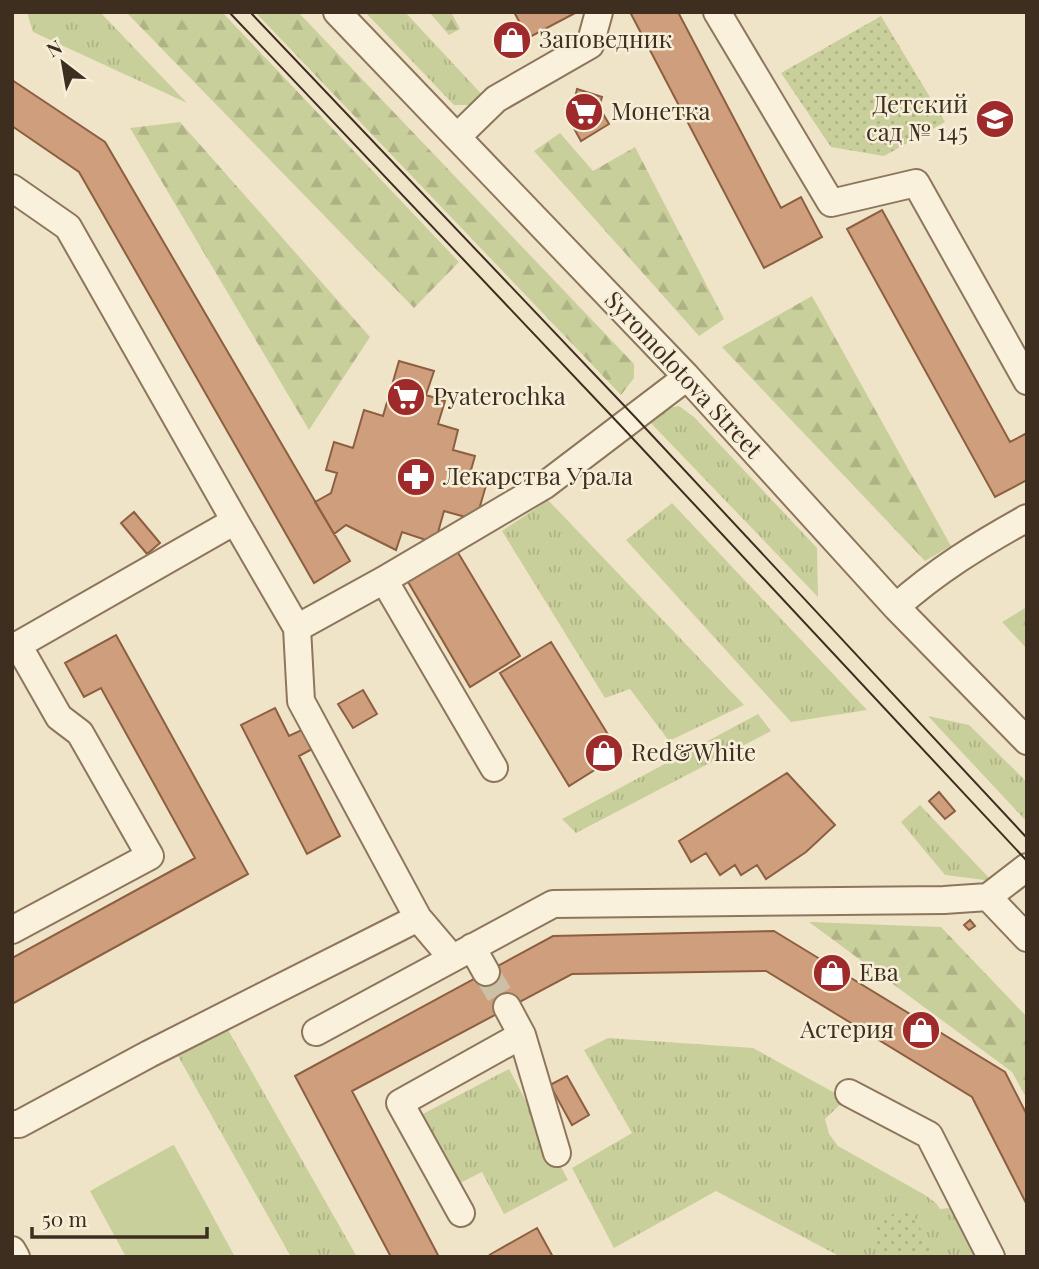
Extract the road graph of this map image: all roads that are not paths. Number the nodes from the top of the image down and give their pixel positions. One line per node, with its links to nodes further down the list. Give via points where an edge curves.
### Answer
1 (337, 12): 4 (street, Syromolotova Street)
2 (599, 12): 4 (street, via 590,45 496,99)
3 (717, 12): 7 (street, via 831,203 916,183)
4 (457, 137): 6 (street, Syromolotova Street)
5 (12, 188): 9 (street, via 68,227)
6 (687, 377): 10 (street, via 545,485); 11 (street, Syromolotova Street)
7 (1027, 381)
8 (1027, 518): 11 (street, via 924,581)
9 (235, 521): 12 (street); 18 (street, via 18,645 59,717 80,733 150,856)
10 (384, 580): 12 (street); 14 (street)
11 (896, 607): 13 (street, Syromolotova Street)
12 (297, 628): 17 (street, via 301,701)
13 (1027, 741)
14 (494, 768)
15 (1027, 867): 16 (street)
16 (988, 897): 19 (street); 20 (street, via 553,904)
17 (418, 918): 20 (street); 26 (street)
18 (12, 930)
19 (1027, 937)
20 (462, 953): 21 (street); 23 (street)
21 (486, 972)
22 (507, 1007): 24 (street)
23 (316, 1032)
24 (522, 1035): 27 (street); 28 (street, via 400,1103)
25 (849, 1093): 31 (street, via 929,1135)
26 (12, 1124)
27 (557, 1153)
28 (461, 1213)
29 (12, 1250): 30 (street)
30 (16, 1257)
31 (991, 1257)

